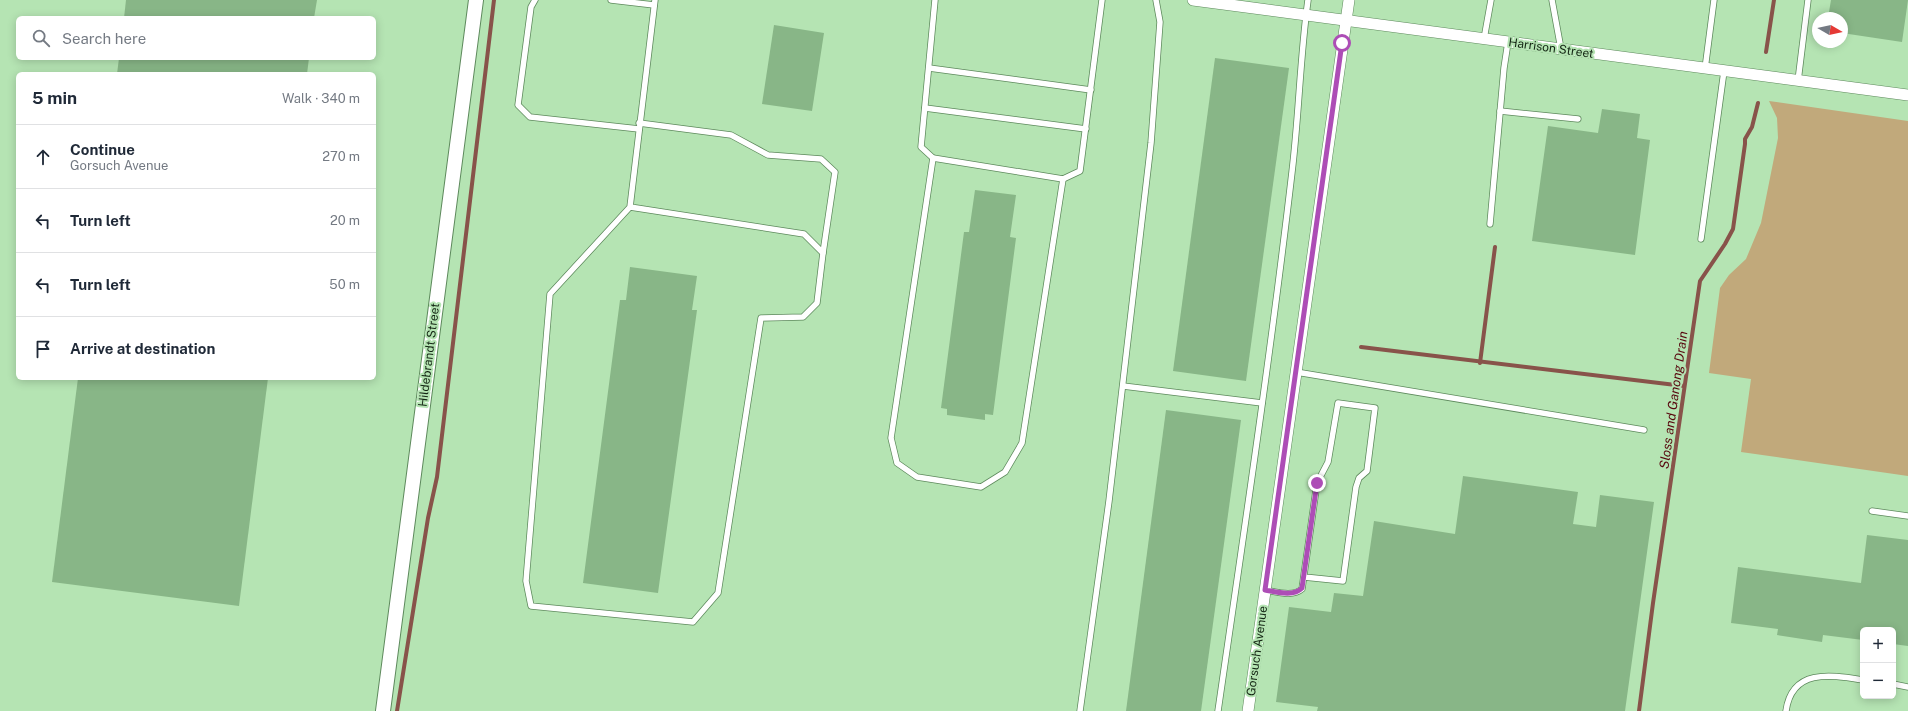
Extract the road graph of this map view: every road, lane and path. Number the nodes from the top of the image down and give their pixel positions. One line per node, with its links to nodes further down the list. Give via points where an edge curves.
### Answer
1 (476, 0): 48 (street, Hildebrandt Street)
2 (535, 0): 29 (lane, via 531,7 518,105 530,117)
3 (611, 0): 14 (lane)
4 (935, 0): 20 (lane)
5 (1102, 0): 24 (lane)
6 (1156, 0): 38 (lane, via 1160,22 1151,142)
7 (1193, 0): 15 (street, Harrison Street)
8 (1308, 0): 15 (lane)
9 (1349, 0): 16 (street, Gorsuch Avenue)
10 (1491, 0): 17 (lane)
11 (1552, 0): 19 (lane)
12 (1714, 0): 21 (lane)
13 (1808, 0): 23 (lane)
14 (654, 3): 29 (lane)
15 (1306, 15): 16 (street, Harrison Street); 39 (lane, via 1293,170)
16 (1347, 20): 17 (street, Harrison Street); 37 (street, Gorsuch Avenue)
17 (1484, 39): 18 (street, Harrison Street)
18 (1508, 42): 19 (street, Harrison Street); 27 (lane)
19 (1561, 49): 21 (street, Harrison Street)
20 (929, 68): 24 (lane); 26 (lane)
21 (1705, 69): 22 (street, Harrison Street)
22 (1724, 71): 23 (street, Harrison Street); 35 (lane)
23 (1798, 81): 25 (street, Harrison Street)
24 (1090, 90): 30 (lane)
25 (1908, 95)
26 (925, 108): 30 (lane); 31 (lane, via 921,147)
27 (1500, 111): 28 (lane); 34 (lane)
28 (1578, 119)
29 (639, 126): 33 (lane); 36 (lane, via 731,135 768,155 821,159 835,172)
30 (1086, 129): 32 (lane, via 1080,171)
31 (933, 158): 32 (lane); 32 (lane, via 891,438 897,463 917,477 974,486 981,487 1005,472 1022,443)
32 (1063, 178)
33 (630, 207): 36 (lane, via 804,234); 36 (lane, via 550,294 526,580 531,606 693,622 718,594 761,318 803,317 817,303)
34 (1490, 224)
35 (1701, 239)
36 (823, 252)
37 (1296, 372): 40 (lane); 44 (street, Gorsuch Avenue)
38 (1123, 386): 39 (lane); 49 (lane)
39 (1262, 403): 50 (lane)
40 (1644, 430)
41 (1872, 511): 42 (lane)
42 (1908, 516)
43 (1304, 577): 43 (lane, via 1317,483 1328,462 1338,403 1375,408 1367,471 1359,478 1356,487 1343,581); 44 (lane, via 1302,588 1298,592)
44 (1265, 590): 51 (street, Gorsuch Avenue)
45 (1860, 680): 52 (lane, via 1827,675 1803,680 1788,699)
46 (1896, 685): 47 (lane)
47 (1908, 687)
48 (383, 711)
49 (1080, 711)
50 (1218, 711)
51 (1248, 711)
52 (1786, 711)

